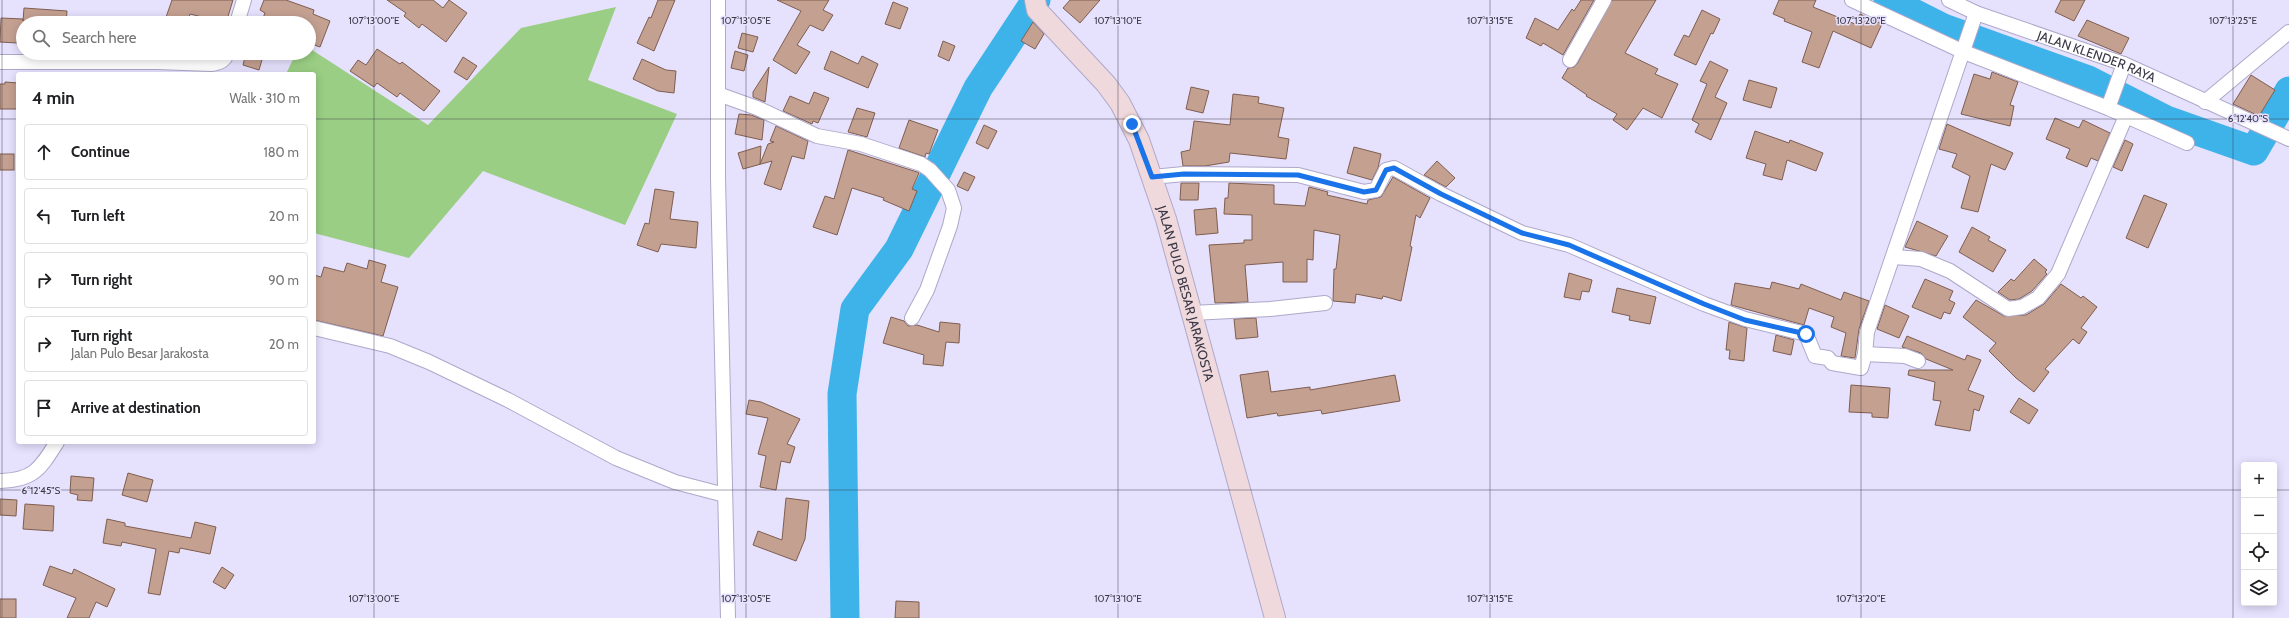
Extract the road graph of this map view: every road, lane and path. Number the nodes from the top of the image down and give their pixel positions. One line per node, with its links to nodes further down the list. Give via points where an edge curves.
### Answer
1 (244, 0): 7 (street)
2 (718, 0): 16 (street)
3 (1604, 0): 12 (street)
4 (1852, 0): 10 (street)
5 (1949, 0): 8 (street, JALAN KLENDER RAYA)
6 (1036, 5): 22 (street, JALAN PULO BESAR JARAKOSTA, via 1120,102 1132,124)
7 (239, 16)
8 (1974, 18): 10 (street); 14 (street, JALAN KLENDER RAYA)
9 (2289, 32): 17 (street)
10 (1965, 48): 18 (street); 23 (street)
11 (224, 60): 15 (street)
12 (1570, 60)
13 (0, 62): 15 (street)
14 (2124, 64): 17 (street, JALAN KLENDER RAYA); 18 (street)
15 (197, 69)
16 (718, 94): 26 (street, via 817,136 861,144 921,164 948,190 954,208 950,226 927,290); 32 (street)
17 (2205, 102): 20 (street, JALAN KLENDER RAYA)
18 (2109, 104): 19 (street)
19 (2126, 116): 21 (street); 23 (street, via 2058,274 2038,298 2022,307 2008,309 1950,271 1921,259)
20 (2289, 139)
21 (2187, 143)
22 (1152, 177): 25 (street, JALAN PULO BESAR JARAKOSTA); 28 (street, via 1184,174 1298,175 1364,192 1376,190 1386,170 1394,168 1522,233 1569,245 1745,320 1806,334 1815,356 1828,358 1832,363 1860,368)
23 (1894, 257): 28 (street, via 1868,332)
24 (1325, 303): 25 (street)
25 (1192, 313): 34 (street, JALAN PULO BESAR JARAKOSTA)
26 (912, 318)
27 (316, 328): 32 (street, via 390,346 508,400 616,458 675,482)
28 (1865, 354): 29 (street, via 1905,356)
29 (1918, 362)
30 (56, 444): 31 (street, via 42,465 30,476 17,481)
31 (0, 482)
32 (725, 495): 33 (street)
33 (728, 618)
34 (1275, 618)

